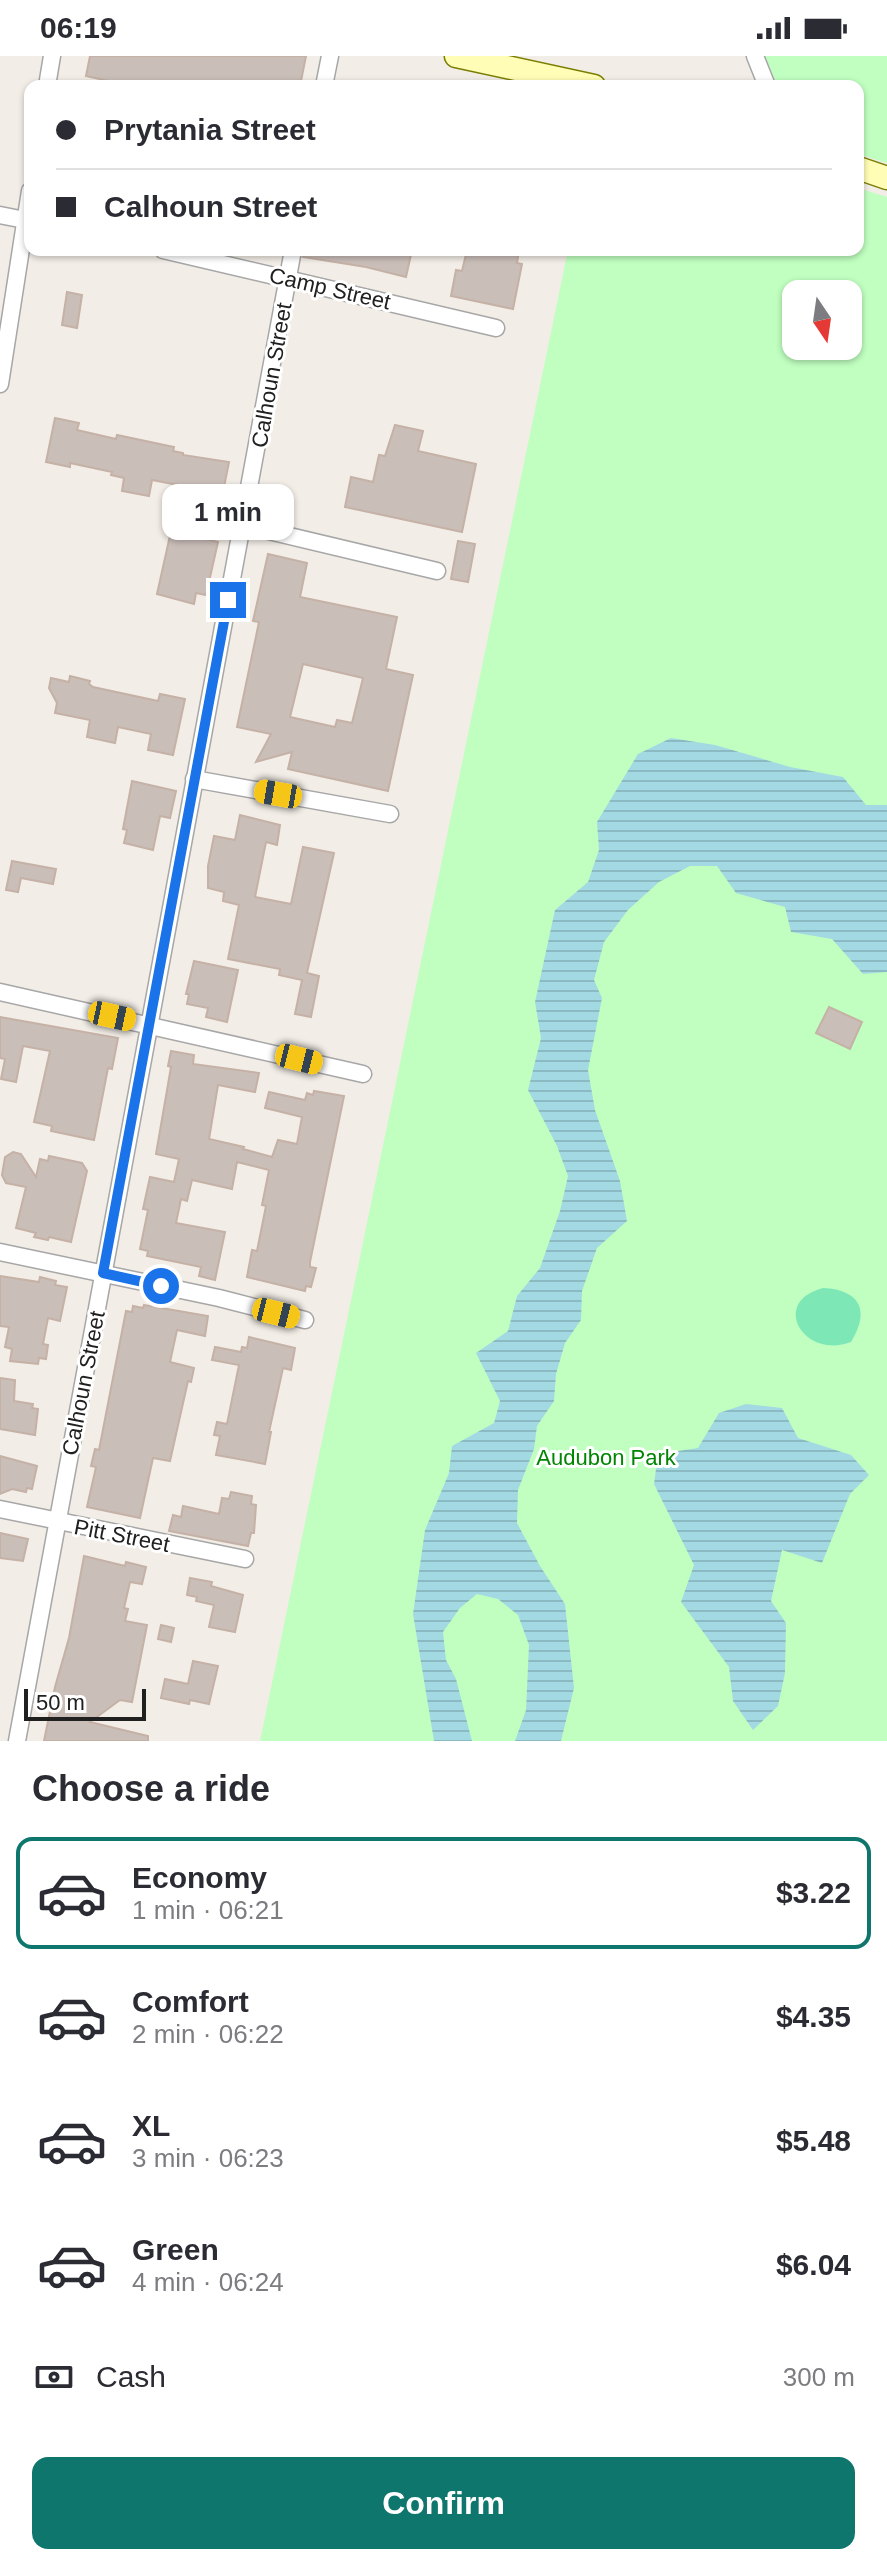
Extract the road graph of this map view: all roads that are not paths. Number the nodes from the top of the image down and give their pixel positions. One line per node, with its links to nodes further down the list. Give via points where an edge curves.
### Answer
1 (52, 56): 5 (street)
2 (330, 56): 6 (street)
3 (456, 56): 7 (street)
4 (755, 56): 8 (street)
5 (48, 80)
6 (325, 80)
7 (566, 80)
8 (765, 80)
9 (864, 170): 10 (street)
10 (887, 178)
11 (0, 215): 12 (street)
12 (24, 220)
13 (24, 244): 18 (street)
14 (191, 256): 16 (street, Camp Street)
15 (292, 256): 16 (street, Calhoun Street)
16 (288, 277): 17 (street, Camp Street); 19 (street, Calhoun Street)
17 (496, 328)
18 (0, 384)
19 (243, 525): 20 (street); 21 (street, Calhoun Street)
20 (437, 571)
21 (194, 779): 22 (street); 24 (street, Calhoun Street)
22 (390, 814)
23 (0, 992): 24 (street)
24 (149, 1024): 25 (street); 27 (street, Calhoun Street)
25 (363, 1074)
26 (0, 1252): 27 (street)
27 (103, 1273): 28 (street); 30 (street, Calhoun Street)
28 (305, 1320)
29 (0, 1509): 30 (street, Pitt Street)
30 (56, 1521): 31 (street, Pitt Street); 32 (street, Calhoun Street)
31 (245, 1559)
32 (17, 1741)

